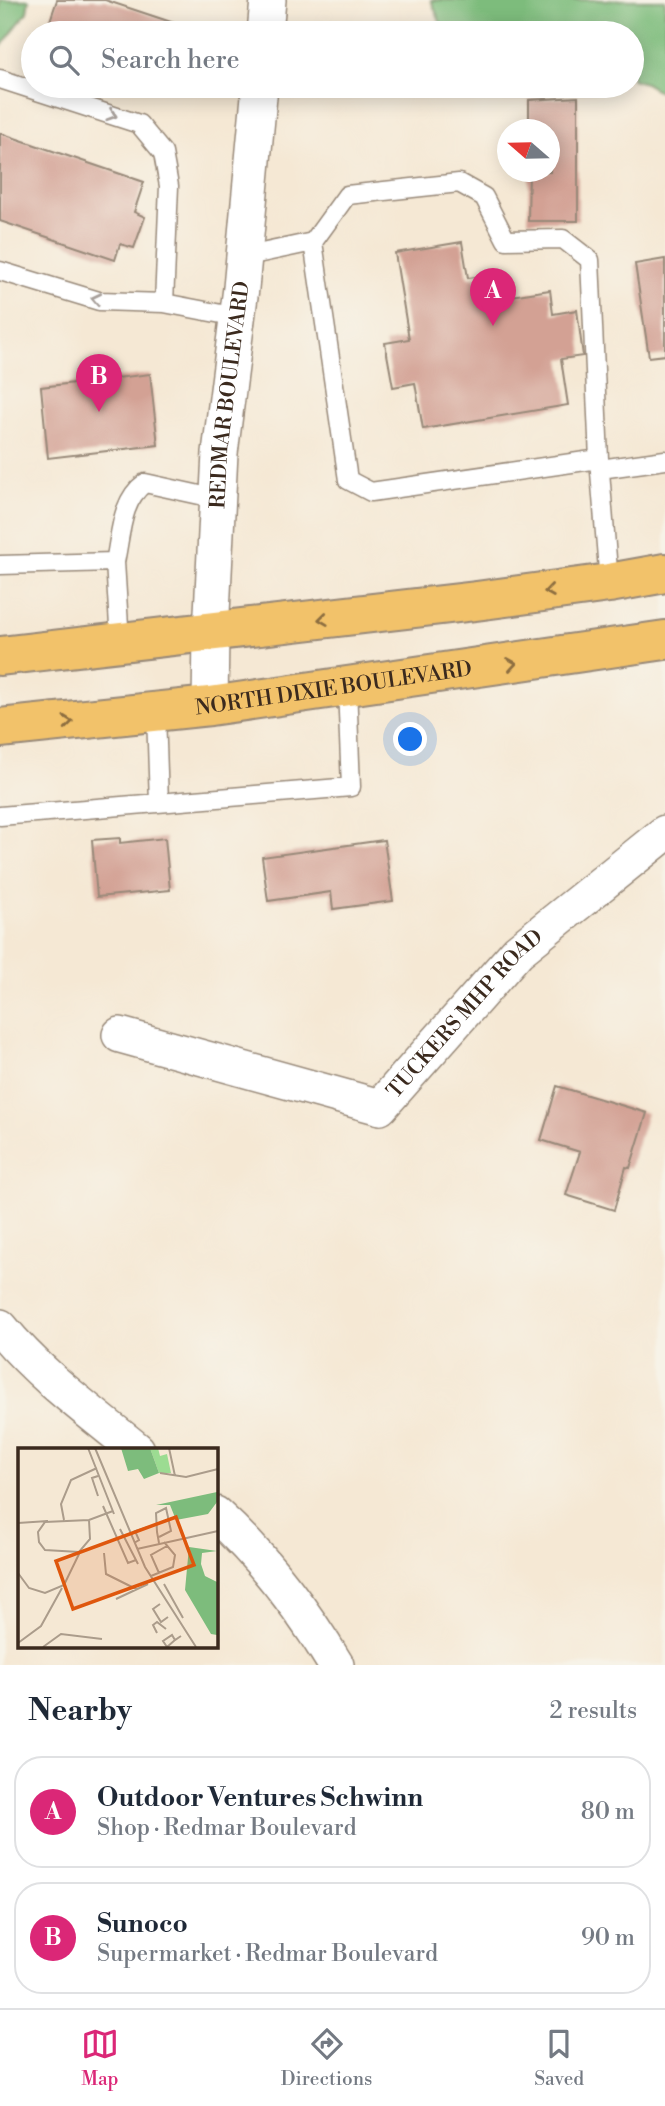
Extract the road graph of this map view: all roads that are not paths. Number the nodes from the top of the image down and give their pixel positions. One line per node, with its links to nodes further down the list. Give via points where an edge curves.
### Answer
1 (268, 0): 2 (street)
2 (266, 21)
3 (0, 79): 4 (lane, one-way to 4)
4 (21, 86)
5 (59, 98): 10 (lane, one-way to 10, via 139,124 163,153 169,186)
6 (259, 98): 8 (street, REDMAR BOULEVARD)
7 (313, 242): 8 (lane); 13 (lane, via 348,480 371,492); 13 (lane, via 347,195 459,183 484,197 506,240 563,239 590,260)
8 (243, 257): 11 (street, REDMAR BOULEVARD)
9 (0, 271): 10 (lane, one-way to 9, via 99,301)
10 (164, 303): 11 (lane)
11 (237, 317): 14 (street, REDMAR BOULEVARD)
12 (665, 460): 13 (lane)
13 (600, 464): 18 (lane)
14 (218, 499): 15 (lane, via 145,483 127,503); 19 (street, REDMAR BOULEVARD)
15 (115, 562): 16 (lane); 21 (lane)
16 (0, 565)
17 (665, 573): 18 (highway)
18 (609, 583): 19 (highway, one-way to 19)
19 (211, 633): 21 (highway); 24 (street, REDMAR BOULEVARD)
20 (665, 640): 23 (highway, NORTH DIXIE BOULEVARD, one-way to 20)
21 (120, 642): 22 (highway)
22 (0, 656)
23 (347, 687): 24 (highway, NORTH DIXIE BOULEVARD); 27 (lane, via 351,787)
24 (210, 706): 25 (highway, NORTH DIXIE BOULEVARD)
25 (156, 713): 26 (highway, NORTH DIXIE BOULEVARD, one-way to 25); 27 (lane)
26 (0, 728)
27 (159, 803): 28 (lane)
28 (0, 816)
29 (665, 833): 30 (street, TUCKERS MHP ROAD, via 517,951 380,1107)
30 (120, 1035)
31 (0, 1326): 32 (street, via 60,1388)
32 (135, 1448)
33 (217, 1516): 34 (street, via 273,1576)
34 (335, 1665)

